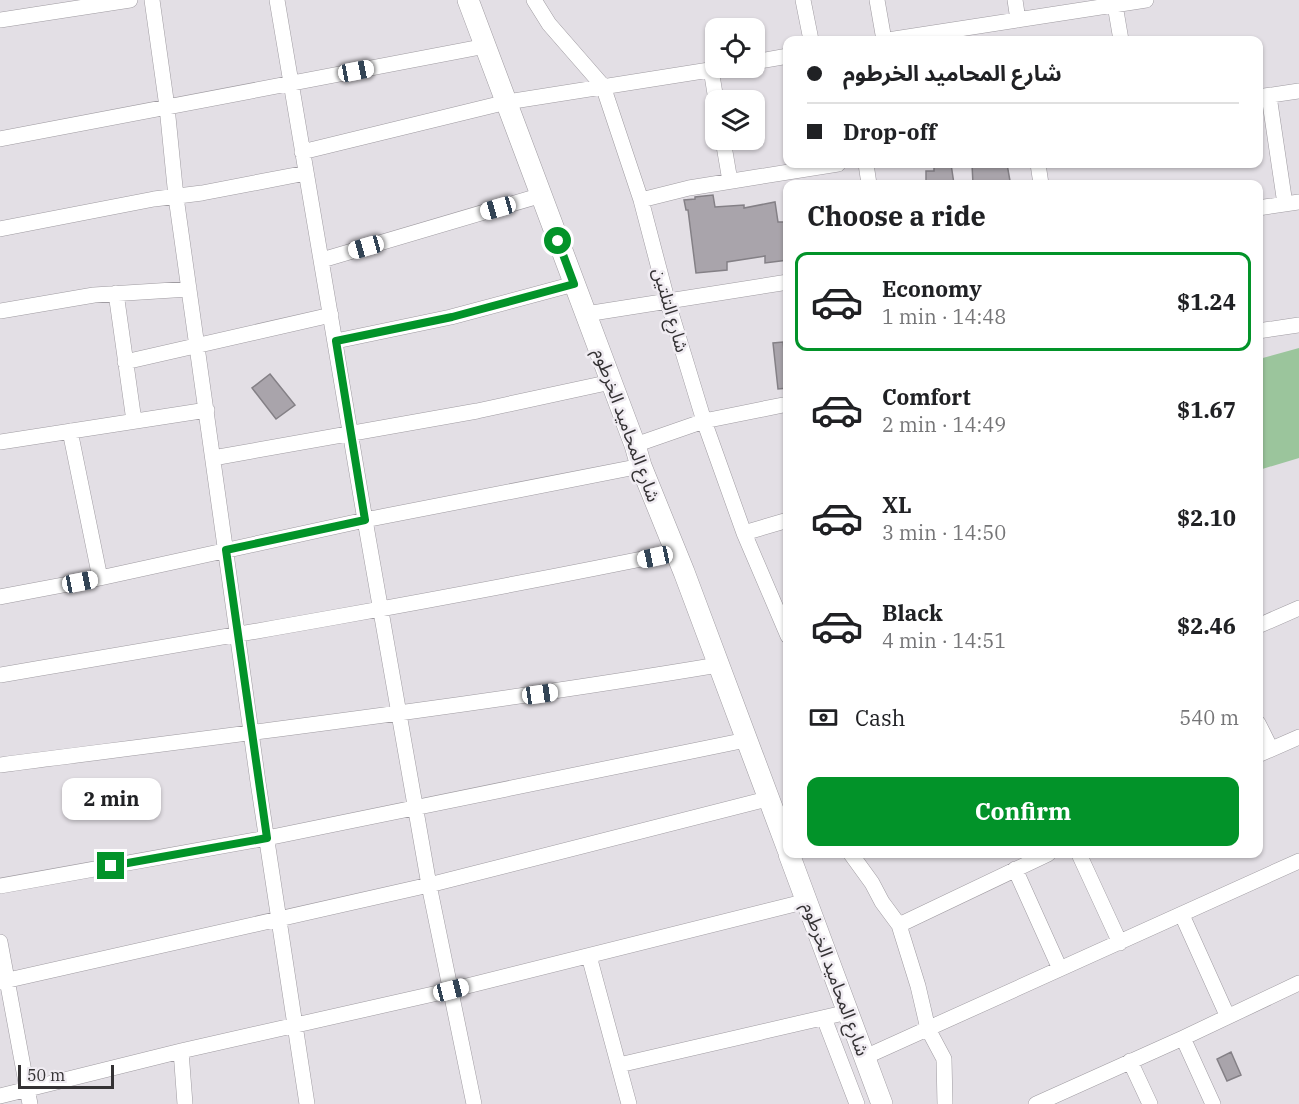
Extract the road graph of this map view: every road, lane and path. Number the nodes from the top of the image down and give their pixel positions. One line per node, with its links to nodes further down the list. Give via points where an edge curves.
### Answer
1 (130, 0): 11 (street)
2 (152, 0): 26 (street)
3 (277, 0): 21 (street)
4 (468, 0): 17 (street, شارع المحاميد الخرطوم)
5 (534, 0): 22 (street, شارع التلتين, via 549,24)
6 (803, 0): 13 (street)
7 (877, 0): 14 (street)
8 (1015, 0): 12 (street)
9 (1146, 0): 10 (street)
10 (1116, 5): 12 (street); 16 (street)
11 (0, 20)
12 (1018, 20): 15 (street)
13 (810, 36)
14 (885, 36)
15 (924, 36)
16 (1120, 36)
17 (486, 46): 21 (street); 25 (street, شارع المحاميد الخرطوم)
18 (783, 57): 19 (street)
19 (765, 60)
20 (705, 70): 22 (street)
21 (291, 84): 26 (street); 29 (street)
22 (603, 86): 25 (street); 37 (street, شارع التلتين)
23 (1299, 91): 24 (street)
24 (1264, 96): 38 (street)
25 (507, 102): 29 (street); 35 (street, شارع المحاميد الخرطوم)
26 (167, 107): 27 (street); 36 (street)
27 (0, 139)
28 (725, 150): 34 (street)
29 (302, 152): 32 (street)
30 (812, 168): 31 (street)
31 (805, 169): 33 (street); 34 (street)
32 (306, 173): 36 (street); 41 (street)
33 (806, 180)
34 (730, 181): 37 (street)
35 (542, 195): 41 (street); 43 (street, شارع المحاميد الخرطوم)
36 (176, 197): 40 (street); 44 (street)
37 (641, 200): 46 (street, شارع التلتين)
38 (1292, 203): 39 (street)
39 (1263, 207)
40 (0, 229)
41 (322, 260): 49 (street)
42 (783, 283): 46 (street)
43 (574, 284): 48 (street, شارع المحاميد الخرطوم); 52 (street, via 452,317)
44 (189, 289): 45 (street); 53 (street)
45 (116, 293): 47 (street); 54 (street)
46 (668, 303): 48 (street); 59 (street, شارع التلتين)
47 (0, 311)
48 (586, 314): 55 (street, شارع المحاميد الخرطوم)
49 (331, 315): 52 (street); 53 (street)
50 (1299, 325): 51 (street)
51 (1263, 330)
52 (336, 341): 61 (street)
53 (197, 347): 54 (street); 57 (street)
54 (125, 362): 58 (street)
55 (611, 382): 61 (street); 63 (street, شارع المحاميد الخرطوم)
56 (783, 405): 59 (street)
57 (207, 410): 58 (street); 64 (street)
58 (134, 421): 60 (street)
59 (704, 421): 63 (street); 68 (street, شارع التلتين)
60 (70, 431): 62 (street); 71 (street)
61 (350, 433): 64 (street); 66 (street)
62 (0, 442)
63 (635, 445): 65 (street, شارع المحاميد الخرطوم)
64 (213, 458): 69 (street)
65 (641, 466): 66 (street); 70 (street, شارع المحاميد الخرطوم)
66 (365, 520): 69 (street); 74 (street)
67 (783, 521): 68 (street)
68 (744, 533): 75 (street, شارع التلتين)
69 (226, 550): 71 (street); 77 (street)
70 (676, 552): 74 (street); 78 (street, شارع المحاميد الخرطوم)
71 (100, 578): 72 (street)
72 (1, 594)
73 (1299, 608): 76 (street)
74 (381, 610): 77 (street); 80 (street)
75 (783, 624)
76 (1263, 624)
77 (238, 634): 79 (street); 81 (street)
78 (718, 665): 80 (street); 83 (street, شارع المحاميد الخرطوم)
79 (0, 675)
80 (399, 714): 81 (street); 87 (street)
81 (251, 733): 85 (street); 89 (street)
82 (1299, 737): 84 (street)
83 (746, 740): 86 (street, شارع المحاميد الخرطوم); 87 (street)
84 (1265, 752)
85 (0, 765)
86 (767, 799): 88 (street, شارع المحاميد الخرطوم); 96 (street)
87 (416, 807): 89 (street); 96 (street)
88 (783, 834)
89 (267, 838): 97 (street); 100 (street)
90 (792, 858): 98 (street, شارع المحاميد الخرطوم)
91 (854, 858): 101 (street)
92 (1039, 858): 95 (street)
93 (1081, 858): 103 (street)
94 (1299, 861): 99 (street)
95 (1015, 869): 101 (street); 105 (street)
96 (429, 885): 100 (street); 108 (street)
97 (0, 886)
98 (807, 901): 104 (street); 109 (street, شارع المحاميد الخرطوم)
99 (1182, 915): 103 (street); 110 (street)
100 (278, 918): 106 (street); 112 (street)
101 (899, 925): 113 (street)
102 (0, 942): 106 (street)
103 (1120, 943): 105 (street)
104 (589, 956): 108 (street); 118 (street)
105 (1060, 969): 113 (street)
106 (4, 981): 120 (street)
107 (1299, 983): 110 (street)
108 (451, 990): 112 (street); 124 (street)
109 (848, 1012): 111 (street); 116 (street, شارع المحاميد الخرطوم)
110 (1227, 1016): 114 (street)
111 (824, 1018): 118 (street); 126 (street)
112 (295, 1026): 115 (street); 123 (street)
113 (928, 1029): 116 (street); 127 (street, via 944,1059)
114 (1184, 1038): 117 (street); 130 (street)
115 (181, 1052): 120 (street); 122 (street)
116 (865, 1057): 121 (street, شارع المحاميد الخرطوم)
117 (1130, 1061): 128 (street); 129 (street)
118 (619, 1065): 125 (street)
119 (0, 1096): 120 (street)
120 (29, 1096)
121 (875, 1102)
122 (185, 1104)
123 (307, 1104)
124 (474, 1104)
125 (629, 1104)
126 (857, 1104)
127 (945, 1104)
128 (1036, 1104)
129 (1150, 1104)
130 (1214, 1104)

